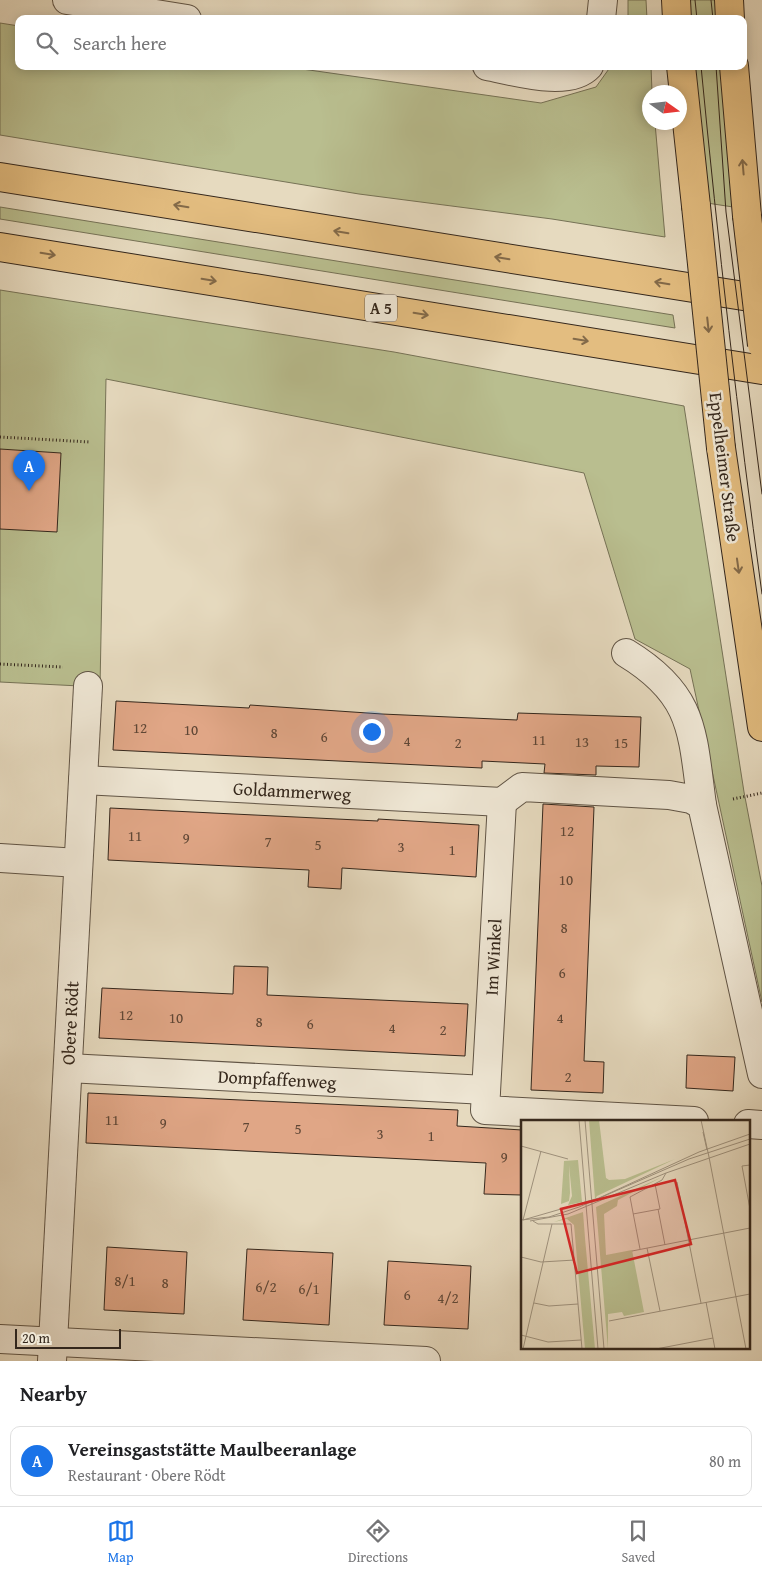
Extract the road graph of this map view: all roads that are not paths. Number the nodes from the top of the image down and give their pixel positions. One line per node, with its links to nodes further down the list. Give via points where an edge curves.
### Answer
1 (67, 0): 5 (street)
2 (603, 0): 7 (street)
3 (676, 0): 8 (main road)
4 (729, 0): 9 (main road)
5 (147, 6): 6 (street)
6 (175, 15)
7 (601, 15)
8 (678, 15)
9 (730, 15)
10 (512, 70): 11 (street, via 562,78)
11 (584, 70)
12 (681, 70): 21 (main road, Eppelheimer Straße, one-way to 21, bridge, via 721,448)
13 (734, 70): 17 (main road, one-way to 13, bridge)
14 (0, 177): 16 (main road, one-way to 14)
15 (0, 246): 18 (main road, A 5, one-way to 18)
16 (762, 300)
17 (762, 345)
18 (762, 370)
19 (626, 653): 23 (street, via 658,674 676,695 692,733)
20 (88, 686): 22 (street, Obere Rödt)
21 (762, 727)
22 (83, 780): 24 (street, Goldammerweg); 26 (street, Obere Rödt)
23 (697, 800): 24 (street, via 522,787); 28 (street)
24 (502, 802): 29 (street, Im Winkel)
25 (0, 858): 26 (street)
26 (78, 862): 27 (street, Obere Rödt)
27 (68, 1068): 29 (street, Dompfaffenweg); 32 (street, Obere Rödt)
28 (762, 1074)
29 (486, 1090): 30 (street, Im Winkel, via 485,1110)
30 (676, 1120)
31 (0, 1339): 32 (street)
32 (53, 1351): 33 (street)
33 (426, 1361)

